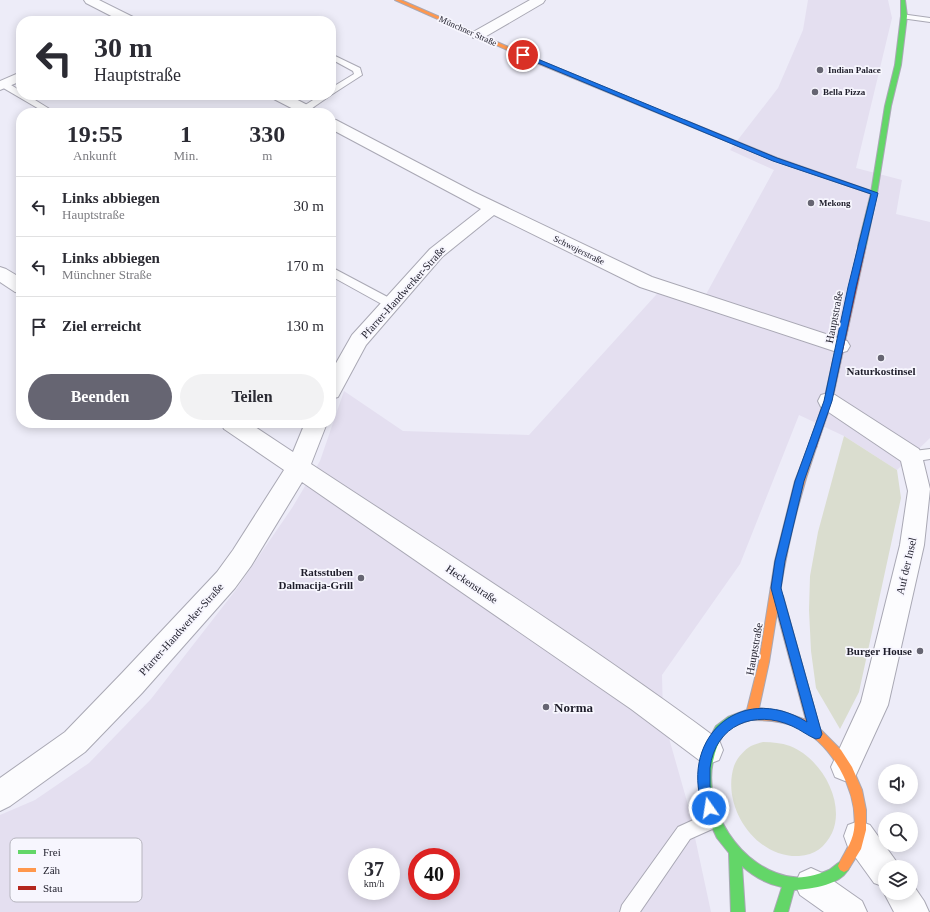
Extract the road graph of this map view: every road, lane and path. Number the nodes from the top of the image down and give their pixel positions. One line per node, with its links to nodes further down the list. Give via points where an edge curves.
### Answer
1 (90, 0): 5 (street)
2 (397, 0): 8 (main road, Münchner Straße)
3 (539, 0): 8 (street)
4 (903, 0): 6 (main road, Hauptstraße)
5 (121, 16)
6 (904, 16): 7 (lane); 21 (main road, Hauptstraße, via 898,65 888,106)
7 (930, 20)
8 (478, 35): 21 (main road, Münchner Straße, via 775,159)
9 (336, 59): 12 (lane, via 357,70 358,75)
10 (16, 78): 11 (street)
11 (2, 85): 13 (lane)
12 (336, 89)
13 (16, 92)
14 (30, 100): 17 (lane)
15 (287, 100): 18 (street)
16 (321, 100): 19 (lane)
17 (43, 108)
18 (302, 108)
19 (312, 108)
20 (336, 126): 22 (street, Schwojerstraße)
21 (874, 193): 27 (main road, Hauptstraße)
22 (493, 208): 26 (street, Pfarrer-Handwerker-Straße, via 436,253); 27 (street, Schwojerstraße, via 646,282)
23 (0, 274): 25 (street)
24 (336, 274): 26 (lane)
25 (16, 284)
26 (391, 304): 28 (street, Pfarrer-Handwerker-Straße, via 359,340)
27 (840, 346): 29 (main road, Hauptstraße)
28 (336, 382)
29 (828, 401): 32 (street, Auf der Insel); 35 (main road, Hauptstraße, via 800,481 780,561)
30 (239, 428): 33 (street, Heckenstraße)
31 (314, 428): 33 (street, Pfarrer-Handwerker-Straße)
32 (920, 455): 34 (street, Auf der Insel)
33 (298, 468): 38 (street, Heckenstraße, via 538,628 641,699); 40 (street, Pfarrer-Handwerker-Straße, via 226,580 76,742)
34 (925, 495): 39 (street, Auf der Insel, via 874,705)
35 (776, 588): 36 (main road, Hauptstraße, via 764,662); 37 (main road, Hauptstraße)
36 (752, 714): 37 (main road, via 773,714 795,721); 38 (main road, via 734,720 719,732)
37 (816, 734): 39 (main road, via 832,748)
38 (709, 750): 41 (main road, via 704,768 704,787)
39 (845, 767): 42 (main road, via 858,801)
40 (0, 796)
41 (714, 820): 43 (main road); 47 (lane, via 684,833)
42 (859, 836): 44 (street); 45 (main road, via 853,853 842,868 828,878)
43 (735, 852): 45 (main road, via 761,872 776,879); 48 (main road)
44 (878, 862)
45 (801, 884): 49 (main road); 50 (street)
46 (905, 900): 51 (street)
47 (630, 912)
48 (738, 912)
49 (781, 912)
50 (851, 912)
51 (913, 912)

